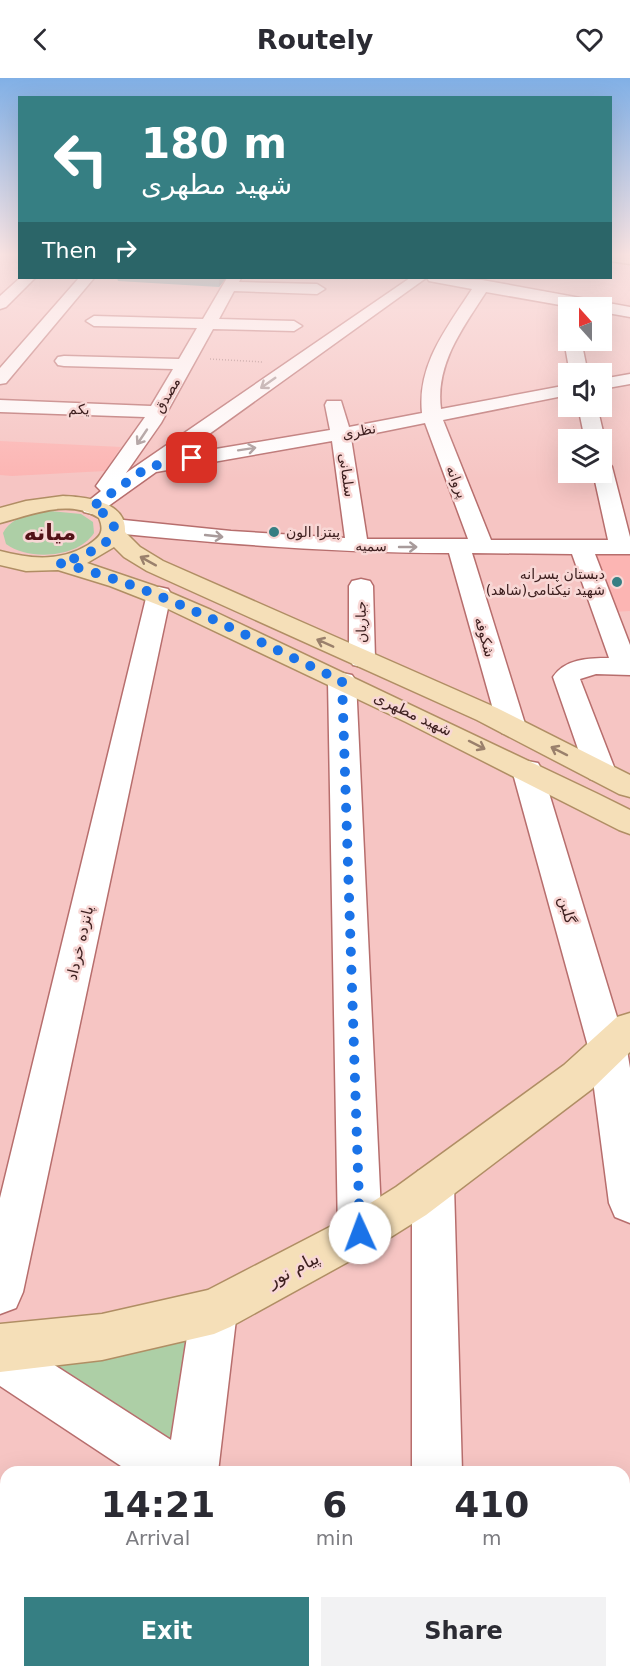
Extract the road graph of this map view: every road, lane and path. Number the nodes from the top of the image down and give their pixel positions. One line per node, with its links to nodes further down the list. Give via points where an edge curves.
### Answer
1 (43, 330): 8 (street)
2 (205, 330): 6 (street, مصدق)
3 (345, 330): 7 (street)
4 (454, 330): 15 (street, پروانه, via 434,362 428,399)
5 (63, 361): 6 (street)
6 (187, 361): 7 (path); 14 (street, مصدق)
7 (296, 364): 17 (street, one-way to 17)
8 (0, 379)
9 (630, 380): 10 (street)
10 (612, 383)
11 (558, 392): 15 (street, نظری)
12 (334, 405): 16 (street, سلمانی)
13 (0, 406): 14 (street, یکم)
14 (157, 412): 21 (street, مصدق, one-way to 21)
15 (432, 417): 16 (street, نظری); 25 (street, پروانه)
16 (341, 434): 17 (street, نظری, one-way to 16); 24 (street, سلمانی)
17 (148, 467): 21 (street)
18 (607, 483): 27 (street)
19 (0, 493): 20 (main road)
20 (36, 504): 21 (main road, via 66,502); 22 (main road)
21 (92, 507): 23 (main road, شهید مطهری, via 110,518)
22 (0, 516)
23 (113, 529): 24 (street, سمیه, one-way to 24); 29 (main road, via 107,542 95,551); 33 (main road, شهید مطهری, one-way to 23, via 155,566 132,552)
24 (357, 546): 25 (street, سمیه, one-way to 25)
25 (470, 547): 26 (street, سمیه); 34 (street, شکوفه)
26 (581, 547): 27 (street, سمیه); 32 (street)
27 (626, 547)
28 (3, 563): 29 (main road)
29 (59, 563): 31 (main road, شهید مطهری)
30 (361, 586): 33 (street, جباریان)
31 (159, 594): 33 (main road, شهید مطهری); 43 (street, پانزده خرداد)
32 (627, 667): 36 (street, via 579,669 566,678)
33 (352, 670): 34 (main road, شهید مطهری); 35 (main road, شهید مطهری, one-way to 35, via 447,729); 42 (street, جباریان)
34 (512, 727): 36 (main road, شهید مطهری, one-way to 34)
35 (527, 770): 38 (main road, شهید مطهری); 39 (street, گلبن)
36 (601, 772): 37 (main road, شهید مطهری)
37 (630, 787)
38 (630, 823)
39 (619, 1039): 40 (main road, پیام نور, via 578,1077); 41 (street, گلبن)
40 (433, 1185): 42 (main road, پیام نور); 49 (street)
41 (630, 1203)
42 (360, 1233): 44 (main road, پیام نور)
43 (0, 1292)
44 (214, 1311): 45 (main road, پیام نور, via 102,1337); 48 (street)
45 (0, 1348)
46 (0, 1358): 47 (street)
47 (167, 1466)
48 (193, 1466)
49 (437, 1466)

